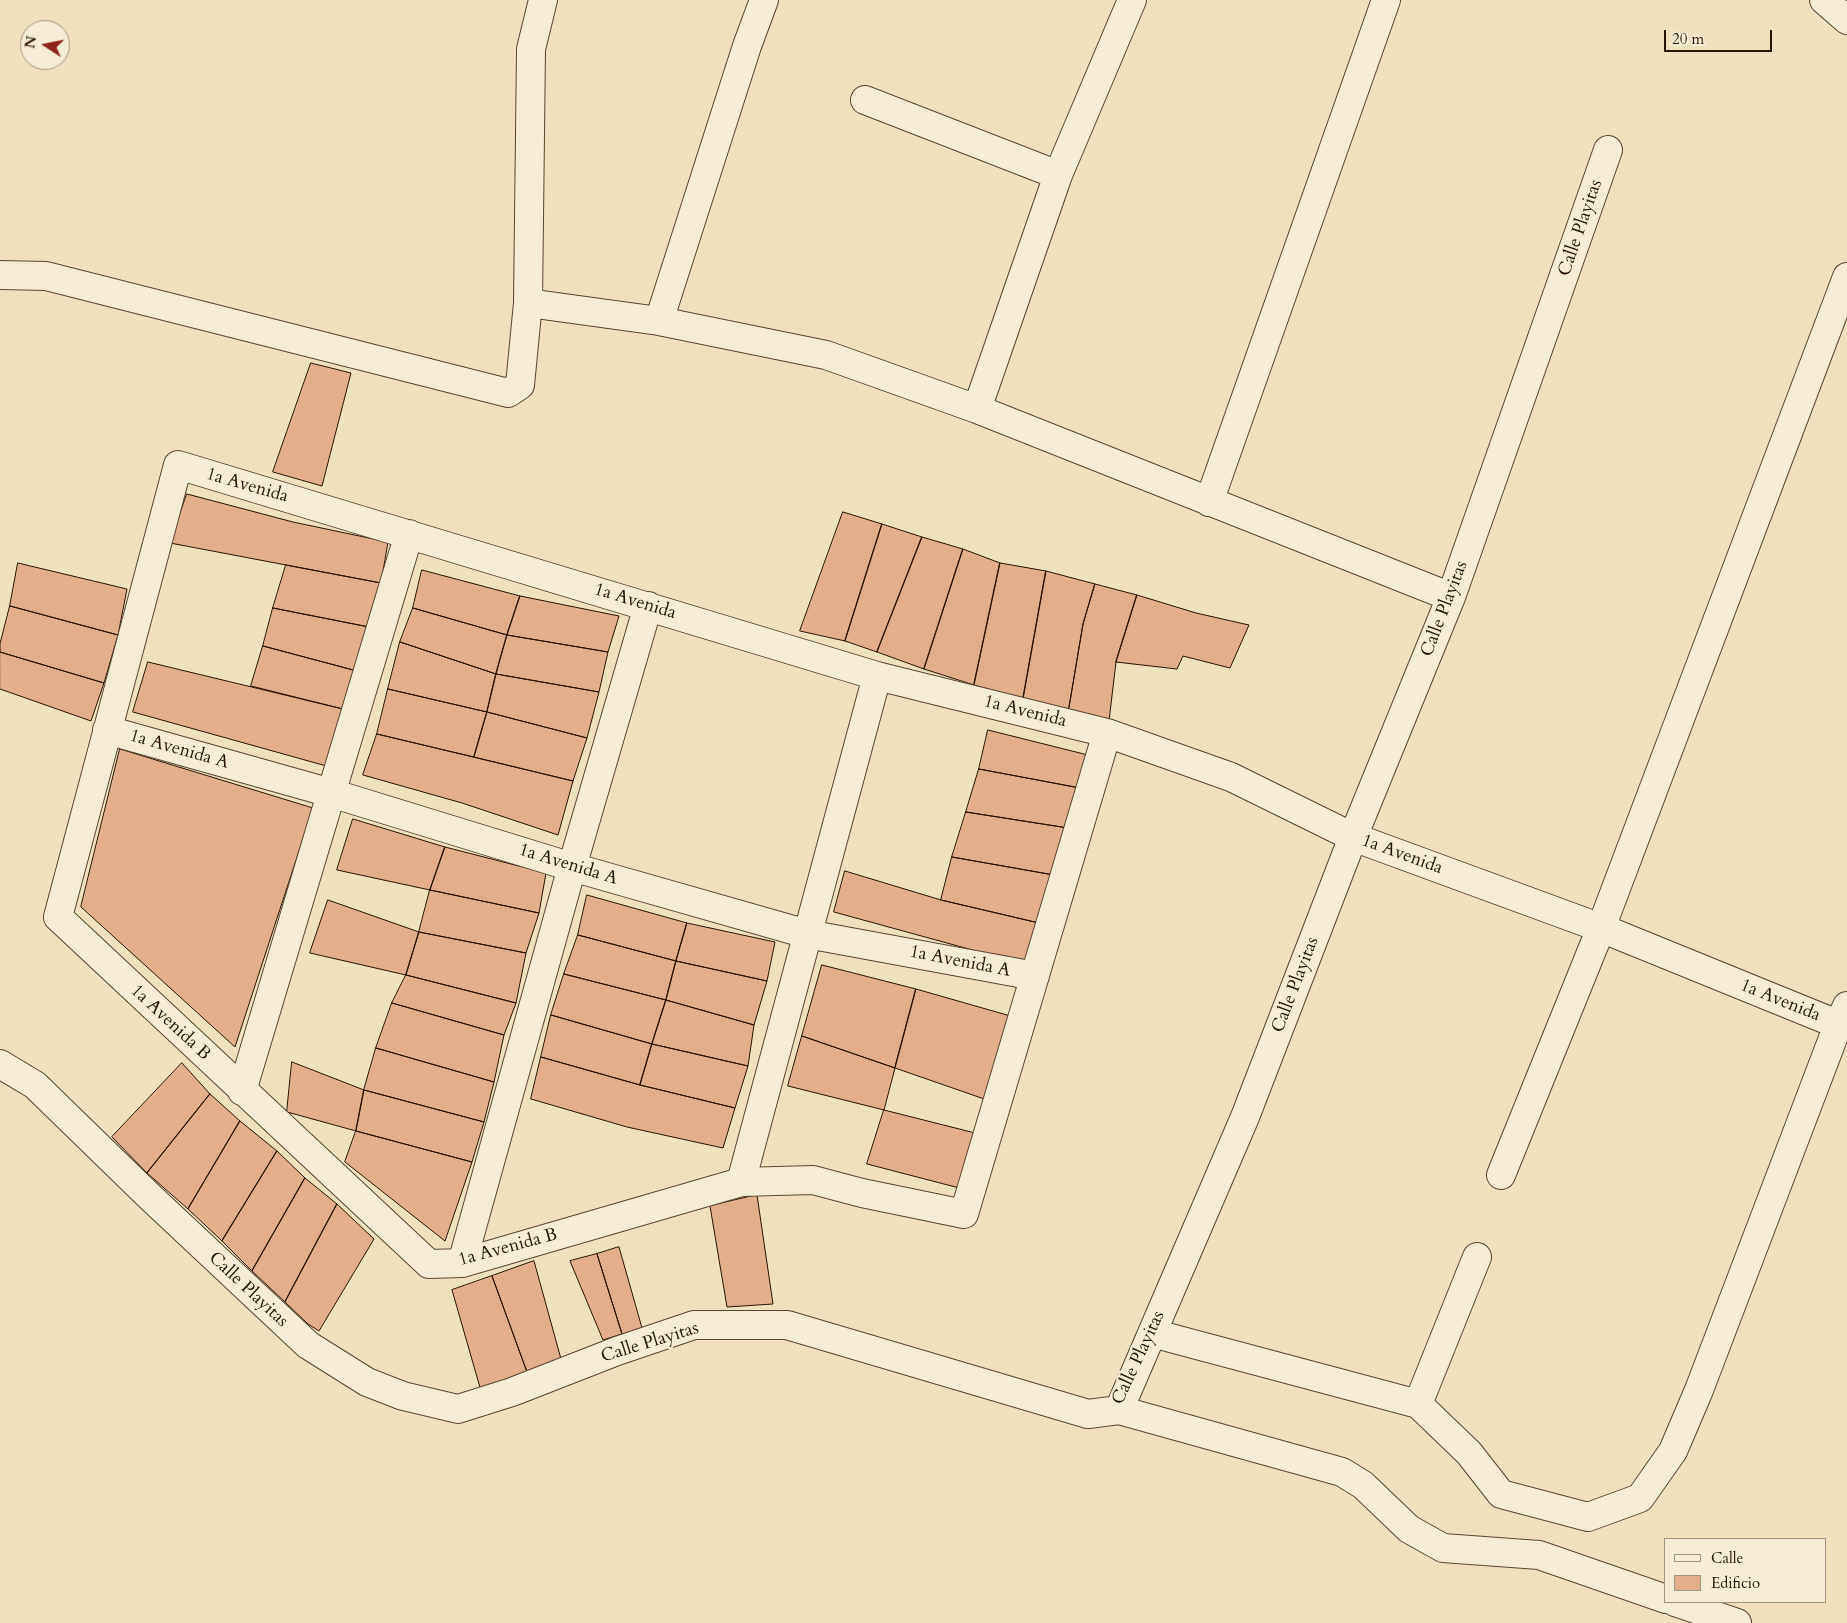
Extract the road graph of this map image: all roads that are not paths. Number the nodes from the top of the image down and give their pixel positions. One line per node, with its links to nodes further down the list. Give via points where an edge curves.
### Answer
1 (543, 0): 10 (street, via 531,49)
2 (764, 0): 11 (street)
3 (1132, 0): 7 (street)
4 (1386, 0): 13 (street)
5 (865, 100): 7 (street)
6 (1608, 150): 15 (street, Calle Playitas)
7 (1058, 175): 12 (street)
8 (0, 275): 10 (street, via 46,276 508,393 520,385)
9 (1847, 278): 23 (street)
10 (528, 303): 11 (street)
11 (659, 321): 12 (street, via 826,356)
12 (977, 409): 13 (street)
13 (1209, 502): 15 (street)
14 (409, 534): 16 (street, 1a Avenida); 18 (street, 1a Avenida, via 178,465); 20 (street)
15 (1451, 597): 21 (street, Calle Playitas)
16 (648, 606): 17 (street, 1a Avenida); 22 (street)
17 (876, 676): 19 (street, 1a Avenida); 24 (street)
18 (106, 730): 20 (street, 1a Avenida A); 28 (street, 1a Avenida B, via 58,917)
19 (1107, 733): 21 (street, 1a Avenida, via 1231,777); 25 (street)
20 (331, 793): 22 (street, 1a Avenida A); 28 (street)
21 (1353, 837): 23 (street, 1a Avenida); 33 (street, Calle Playitas, via 1245,1117)
22 (572, 867): 24 (street, 1a Avenida A); 32 (street)
23 (1601, 928): 26 (street, 1a Avenida); 29 (street)
24 (807, 934): 25 (street, 1a Avenida A); 30 (street)
25 (1035, 976): 30 (street, 1a Avenida B, via 964,1214 813,1180)
26 (1844, 1020): 34 (street, via 1673,1451 1640,1498 1588,1517 1501,1494 1469,1453)
27 (0, 1064): 35 (street, Calle Playitas, via 34,1085 308,1346 367,1382 403,1396 458,1409 694,1325 787,1325 1088,1414)
28 (242, 1091): 32 (street, 1a Avenida B, via 429,1264)
29 (1501, 1175)
30 (741, 1182): 32 (street, 1a Avenida B)
31 (1477, 1257): 34 (street)
32 (462, 1263)
33 (1152, 1333): 34 (street); 35 (street, Calle Playitas)
34 (1418, 1404)
35 (1119, 1410): 36 (street, via 1342,1472 1363,1485 1409,1529 1443,1548 1539,1556)
36 (1664, 1598)
37 (1677, 1603): 38 (street)
38 (1737, 1623)

